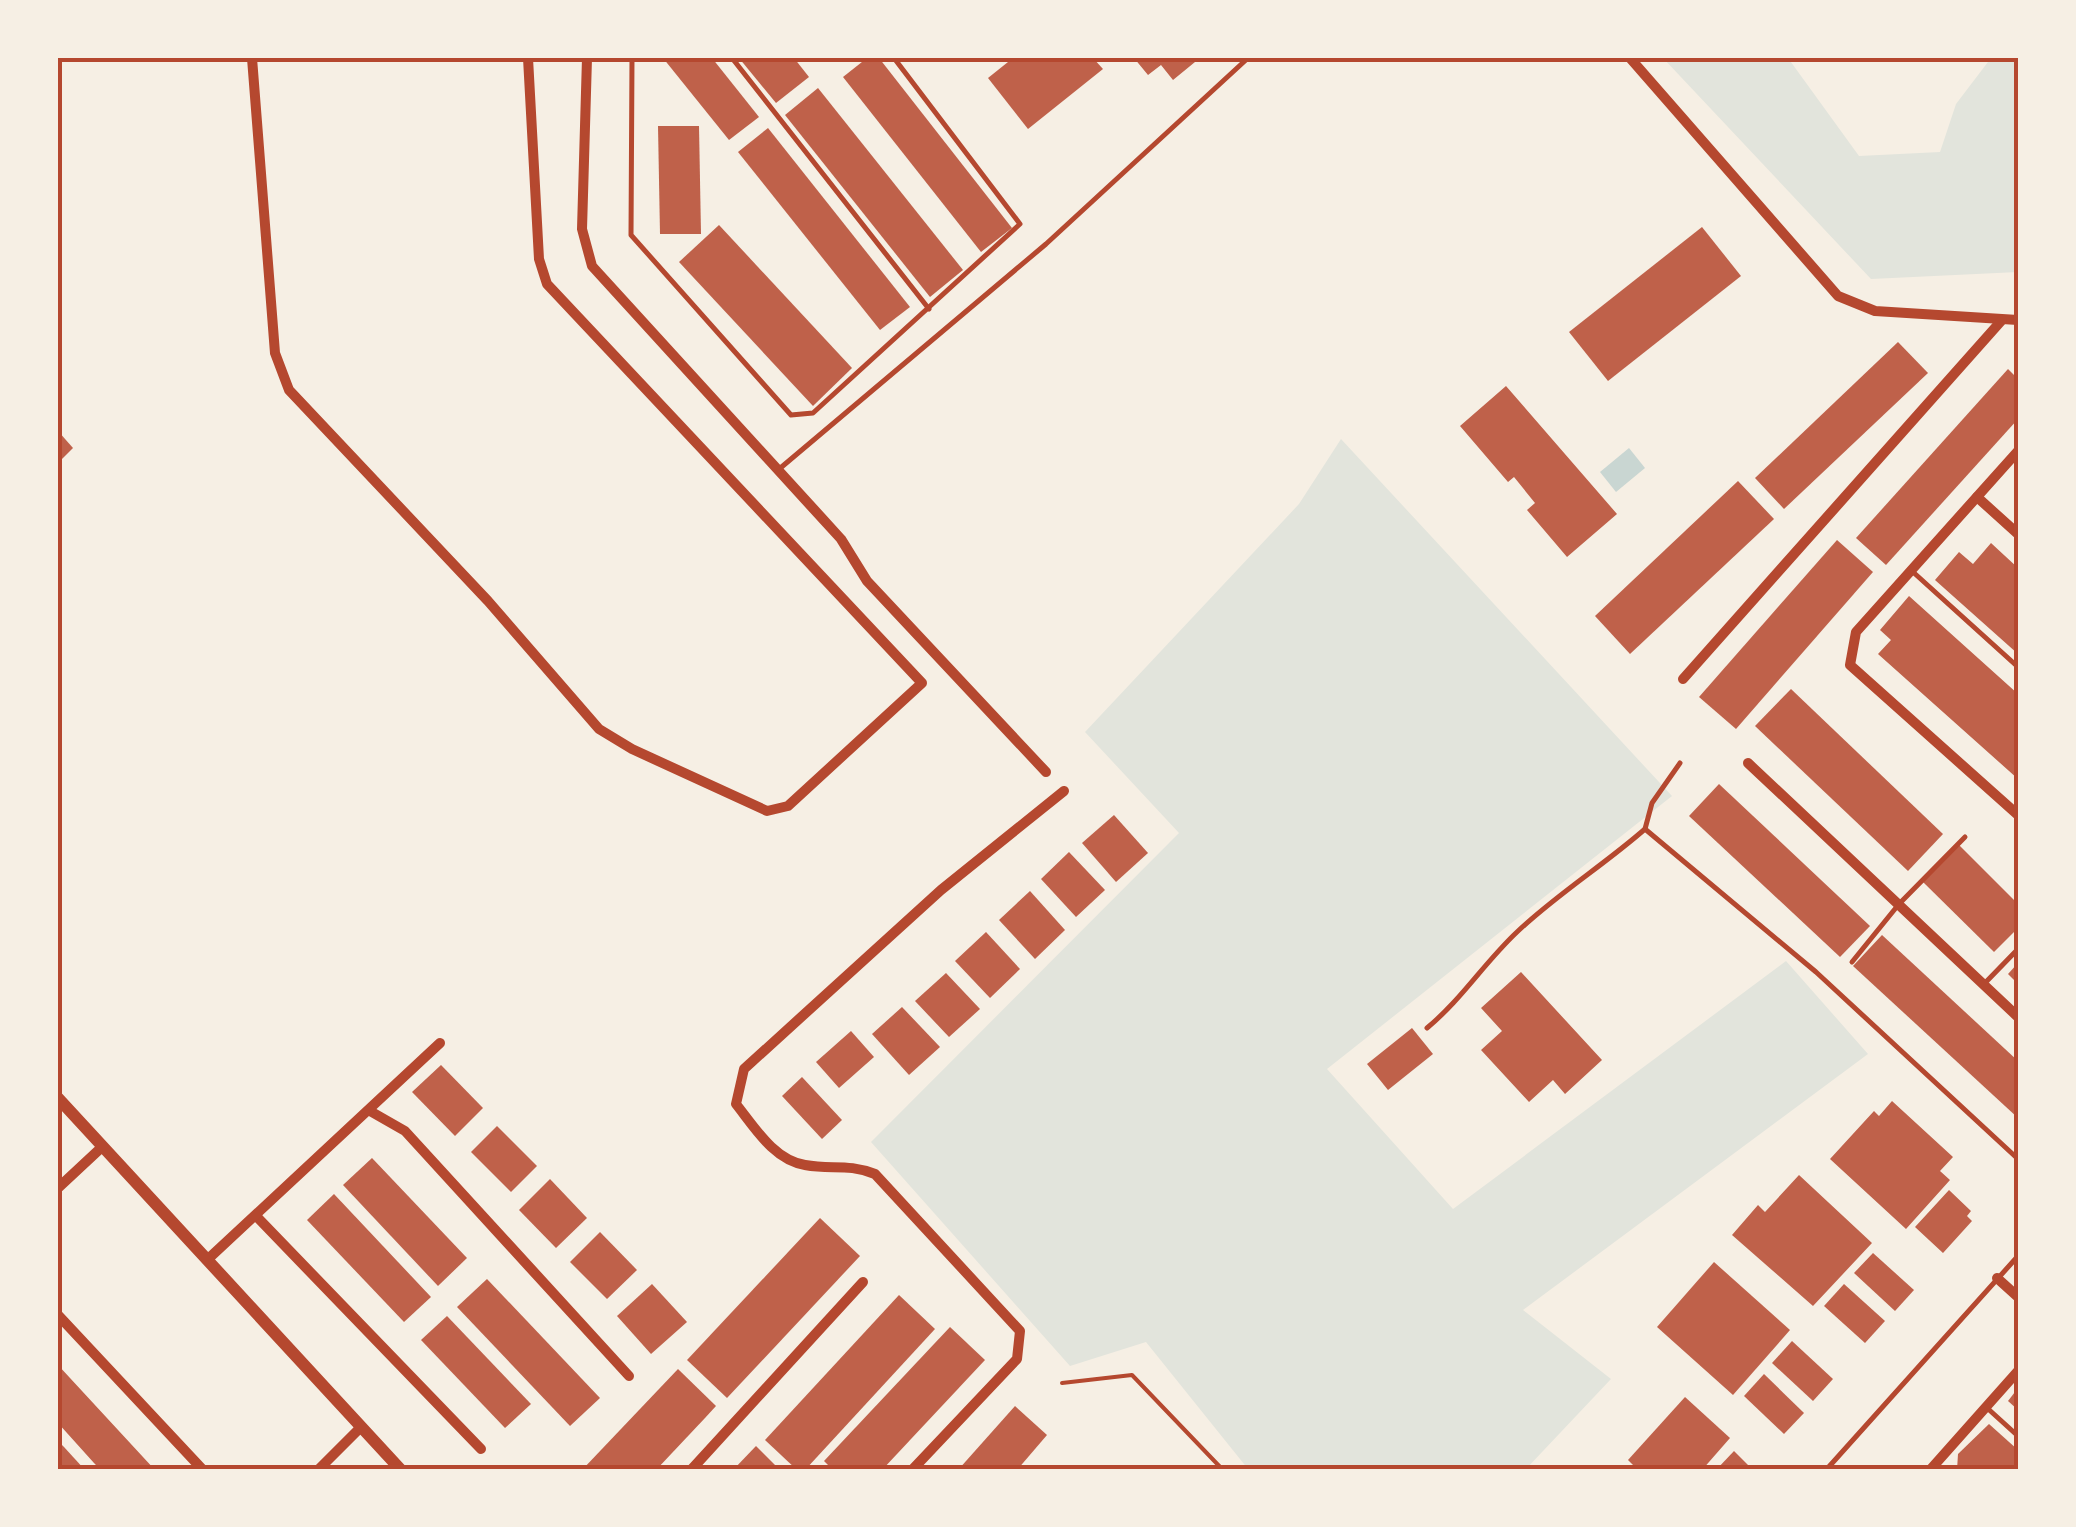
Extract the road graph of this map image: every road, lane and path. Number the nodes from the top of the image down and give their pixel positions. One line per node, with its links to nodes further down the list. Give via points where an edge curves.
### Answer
1 (252, 58): 2 (street, via 275,352 289,390 599,728 767,811 788,806 922,684 548,284 539,259)
2 (528, 58)
3 (586, 58): 13 (street, via 582,229 592,266)
4 (632, 58): 9 (lane, via 631,235 792,415 814,414)
5 (732, 58): 9 (lane)
6 (894, 58): 9 (lane, via 1020,222)
7 (1248, 58): 13 (lane, via 1046,244)
8 (1630, 58): 10 (street, via 1838,296 1875,311)
9 (929, 309)
10 (2002, 320): 11 (street); 18 (street)
11 (2018, 320)
12 (2018, 450): 14 (street)
13 (778, 470): 21 (street, via 840,538 867,581)
14 (1976, 497): 15 (street); 16 (street)
15 (2018, 534)
16 (1911, 570): 17 (lane); 23 (street, via 1856,632 1850,665)
17 (2018, 667)
18 (1683, 680)
19 (1748, 763): 26 (street)
20 (1680, 764): 24 (lane, via 1652,804)
21 (1046, 772)
22 (1064, 791): 56 (street, via 941,890 744,1070 736,1104 774,1151 804,1166 848,1164 875,1174 1020,1331 1017,1359)
23 (2018, 815)
24 (1645, 829): 31 (lane, via 1519,930); 36 (lane, via 1816,972)
25 (1965, 837): 26 (lane)
26 (1899, 904): 28 (lane); 29 (street)
27 (2018, 949): 29 (lane)
28 (1852, 962)
29 (1984, 984): 30 (street)
30 (2018, 1017)
31 (1428, 1028)
32 (440, 1043): 34 (street)
33 (58, 1098): 35 (street)
34 (370, 1111): 38 (street); 46 (street, via 405,1132)
35 (102, 1146): 37 (street); 40 (street)
36 (2018, 1159)
37 (58, 1188)
38 (257, 1217): 40 (street); 51 (street)
39 (2018, 1256): 41 (lane)
40 (207, 1260): 49 (street)
41 (1996, 1278): 43 (street); 58 (lane)
42 (862, 1282): 55 (street)
43 (2018, 1298)
44 (58, 1316): 52 (street)
45 (2018, 1371): 48 (street)
46 (629, 1376)
47 (1062, 1383): 57 (path, via 1132,1375)
48 (1986, 1407): 50 (lane); 59 (street)
49 (361, 1427): 53 (street); 54 (street)
50 (2018, 1436)
51 (481, 1449)
52 (203, 1470)
53 (318, 1470)
54 (401, 1470)
55 (691, 1470)
56 (912, 1470)
57 (1223, 1470)
58 (1826, 1470)
59 (1930, 1470)

